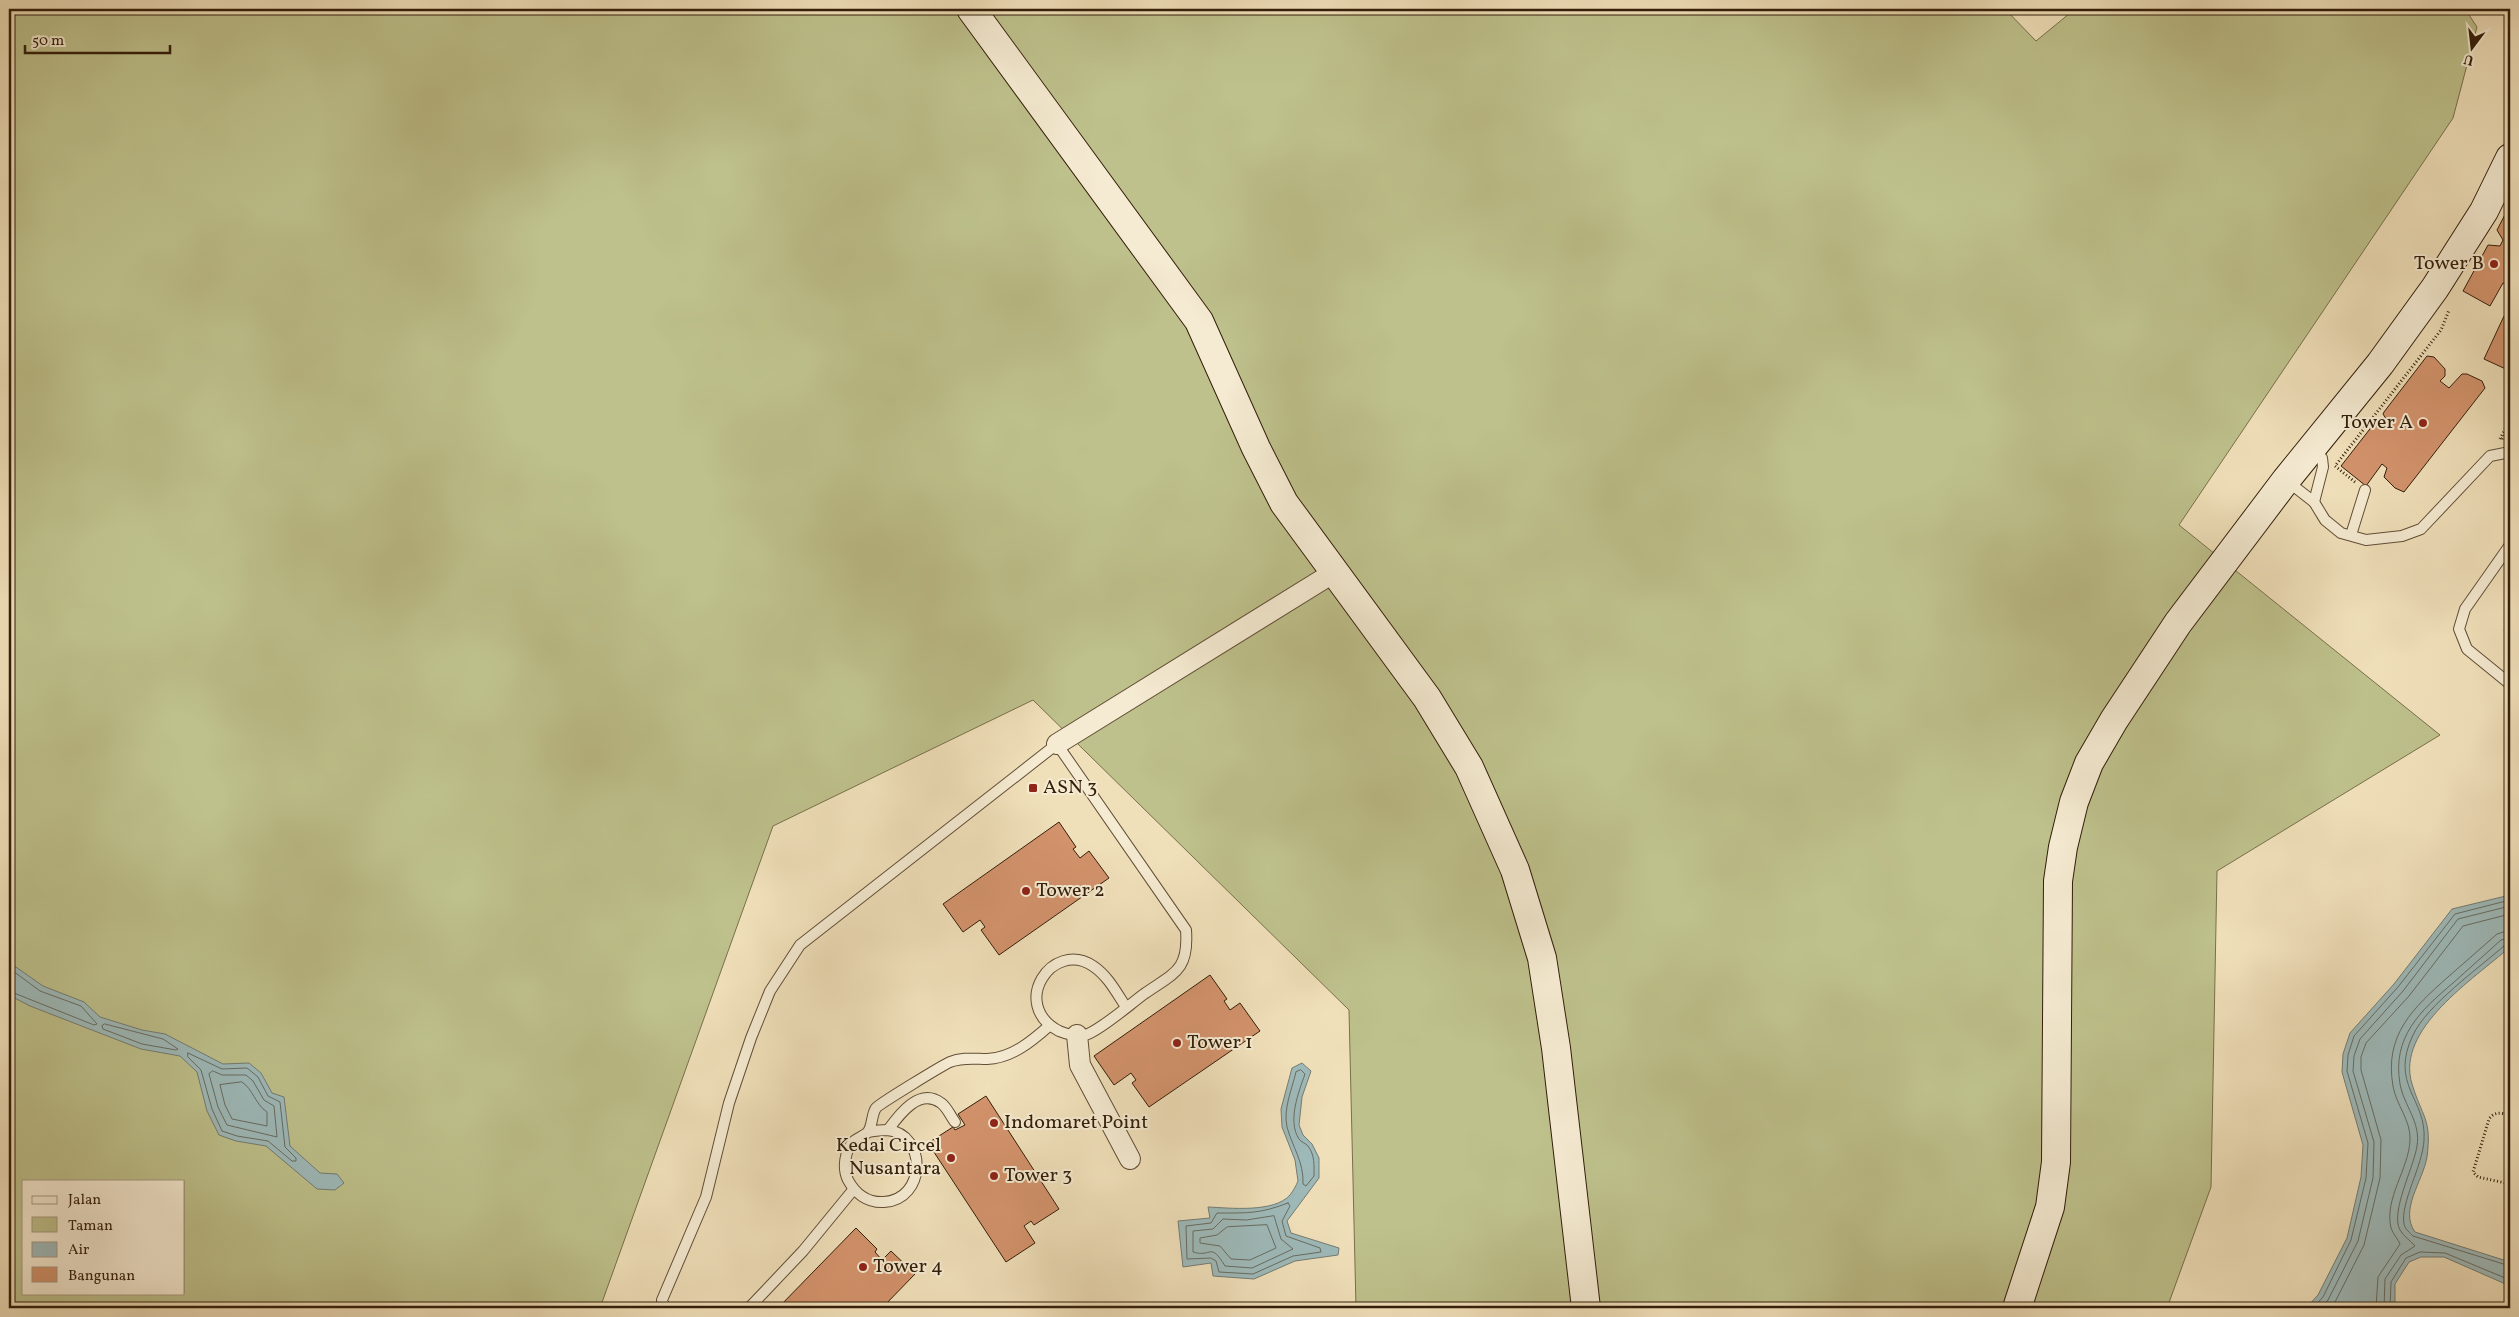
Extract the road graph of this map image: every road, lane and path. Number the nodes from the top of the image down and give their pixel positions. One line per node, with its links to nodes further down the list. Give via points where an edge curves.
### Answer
1 (972, 9): 10 (street, via 1199,321 1284,503)
2 (2510, 158): 3 (street, via 2484,211 2436,288 2380,364)
3 (2311, 448): 5 (street); 7 (lane, via 2322,458 2323,467)
4 (2510, 452): 8 (lane, via 2490,456 2421,530 2402,536 2366,540)
5 (2286, 480): 7 (lane); 26 (street, via 2178,624 2114,720 2089,763 2074,802 2058,882 2056,1162 2050,1207)
6 (2365, 490): 8 (lane)
7 (2314, 502): 8 (lane, via 2326,520 2341,533)
8 (2351, 536)
9 (2510, 545): 11 (lane, via 2466,609 2459,629 2467,649)
10 (1333, 573): 12 (street); 25 (street, via 1427,698 1469,766 1515,870 1542,958 1556,1048)
11 (2510, 684)
12 (1056, 744): 13 (lane, via 1186,930 1185,960 1172,974); 23 (lane, via 800,945 770,991 751,1038 730,1103 706,1197 662,1300)
13 (1126, 1007): 14 (lane, via 1106,978 1091,965 1075,960 1060,962 1043,975 1036,989 1037,1009); 15 (lane, via 1087,1035)
14 (1049, 1026): 15 (lane, via 1066,1035); 19 (lane, via 1028,1045 1008,1054 950,1062 876,1108)
15 (1077, 1035): 20 (street, via 1080,1065)
16 (2510, 1115): 21 (path, via 2499,1113 2489,1118 2473,1172 2478,1177)
17 (954, 1122): 18 (lane, via 943,1104 933,1099 917,1100 902,1111)
18 (888, 1130): 19 (lane); 22 (lane, via 904,1137 914,1151 918,1168 913,1185 900,1197 884,1202 867,1200)
19 (868, 1132): 22 (lane, via 854,1142 845,1157 845,1174)
20 (1130, 1159)
21 (2510, 1184)
22 (853, 1190): 24 (lane, via 803,1251)
23 (665, 1308)
24 (748, 1308)
25 (1586, 1308)
26 (2017, 1308)

